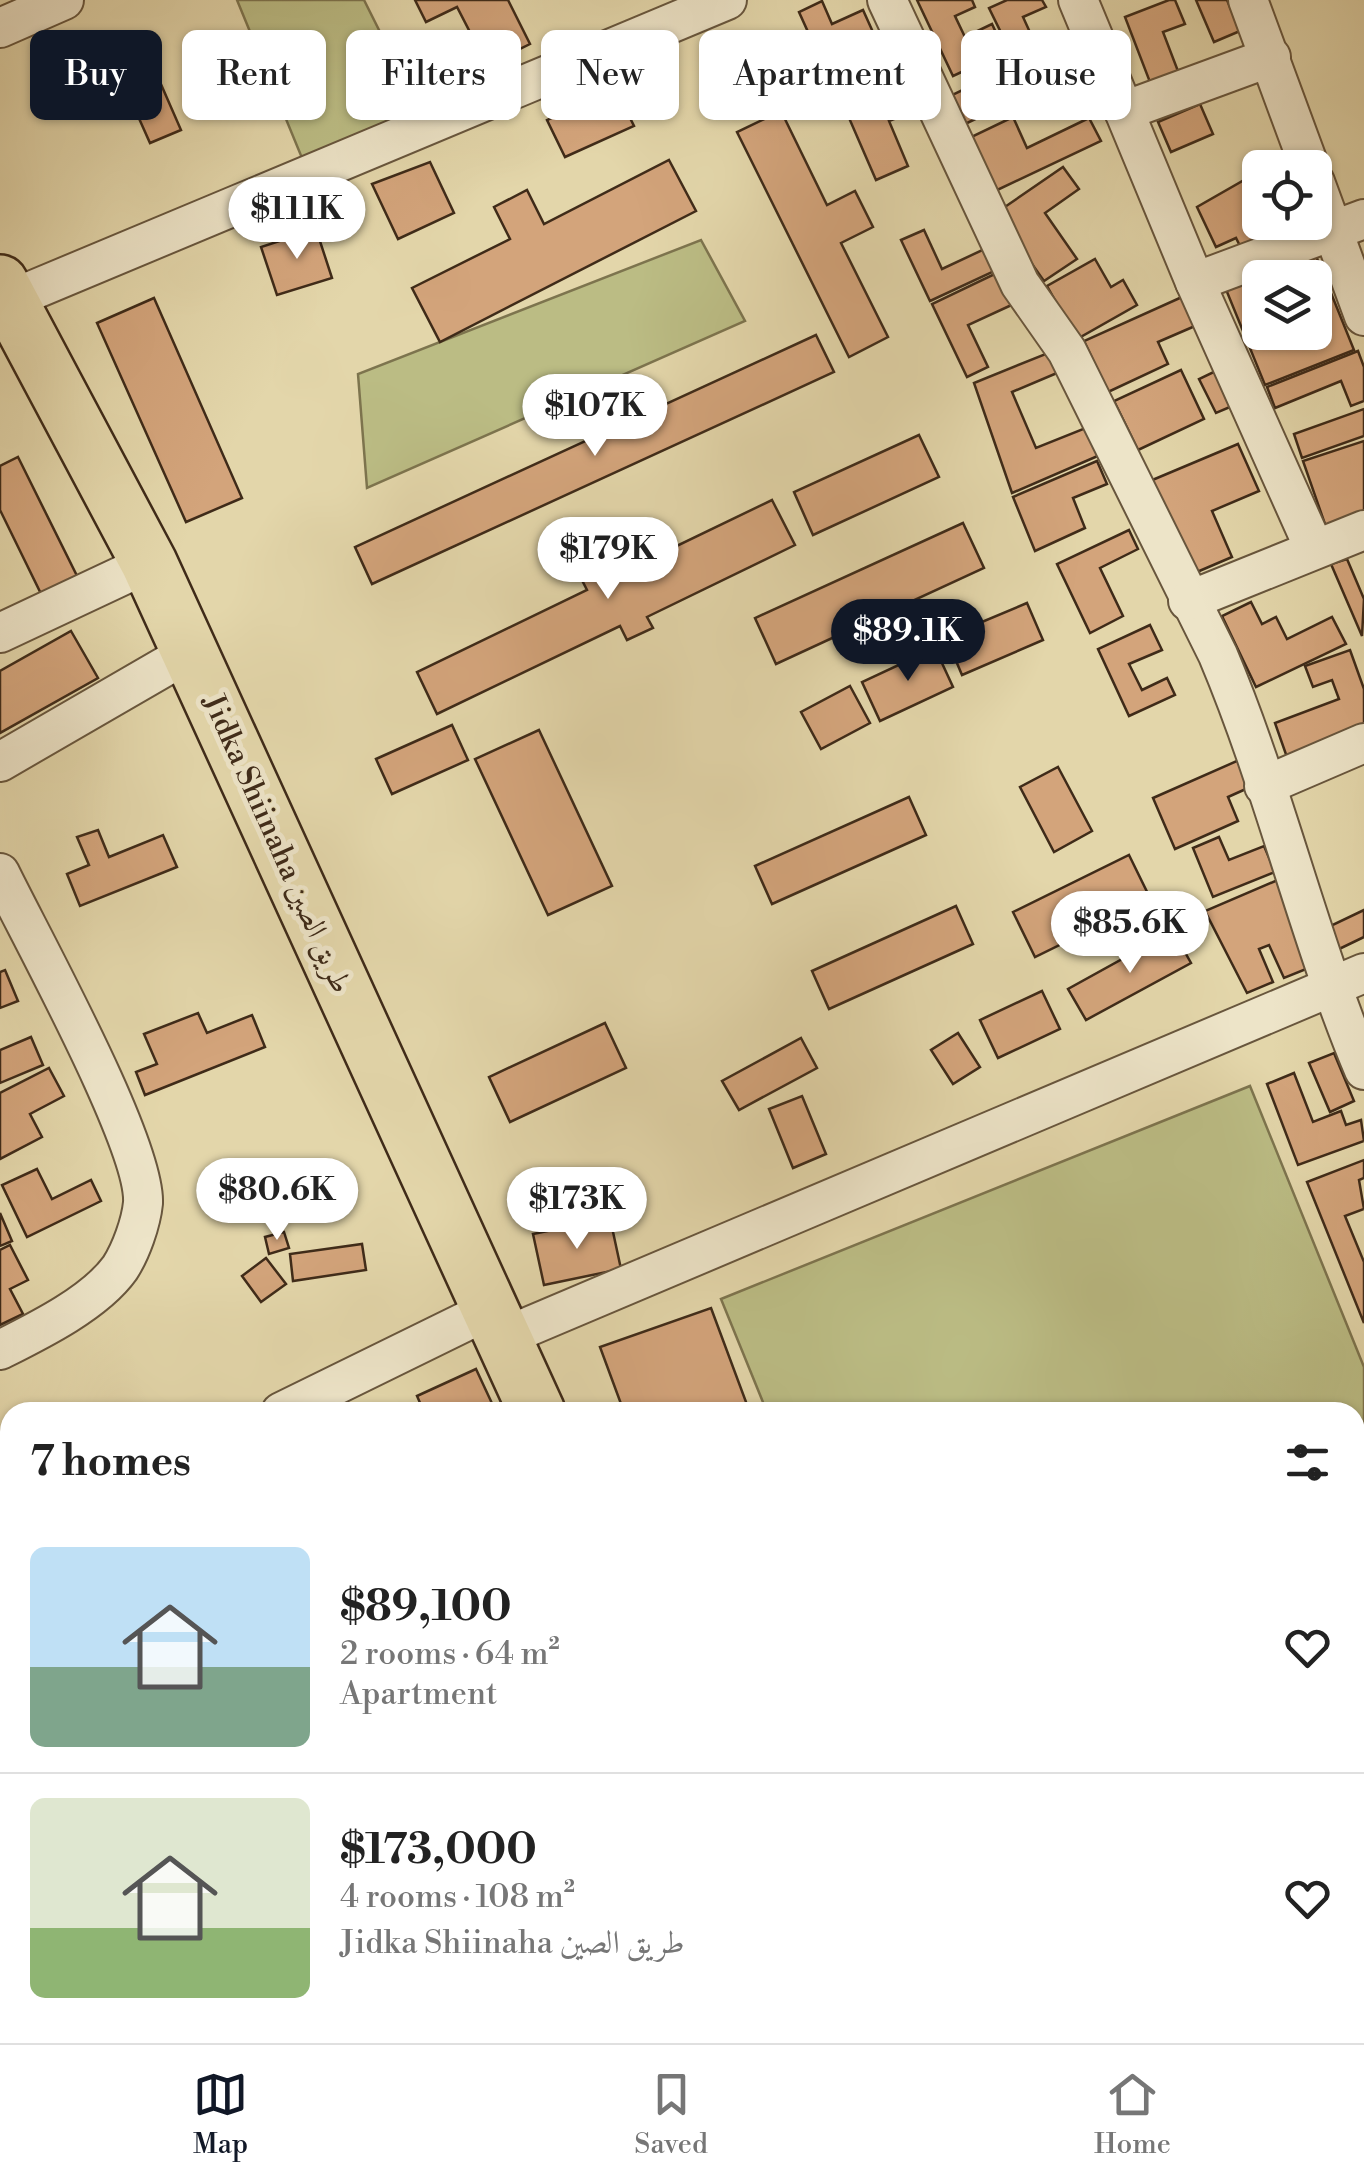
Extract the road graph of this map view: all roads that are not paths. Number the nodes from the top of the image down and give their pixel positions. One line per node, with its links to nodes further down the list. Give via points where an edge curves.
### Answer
1 (64, 0): 6 (street)
2 (727, 0): 15 (street)
3 (887, 0): 20 (street, via 1020,284 1067,351)
4 (1078, 0): 7 (street)
5 (1248, 0): 8 (street)
6 (0, 28)
7 (1090, 30)
8 (1271, 57): 9 (street); 11 (street)
9 (1131, 108)
10 (1128, 120): 14 (street)
11 (1304, 150)
12 (1332, 205): 13 (street)
13 (1347, 225): 14 (street); 16 (street)
14 (1195, 282): 18 (street)
15 (4, 292): 19 (main road, Jidka Shiinaha طريق الصين)
16 (1364, 316)
17 (1364, 530): 18 (street)
18 (1314, 548): 20 (street)
19 (149, 564): 21 (street); 22 (main road, Jidka Shiinaha طريق الصين)
20 (1188, 600): 25 (street, via 1239,706)
21 (0, 633)
22 (190, 652): 24 (street); 30 (main road, Jidka Shiinaha طريق الصين)
23 (1364, 743): 25 (street)
24 (0, 762)
25 (1264, 786): 28 (street)
26 (0, 873): 31 (street, via 127,1136 143,1202 119,1269 90,1295)
27 (1364, 972): 28 (street)
28 (1330, 989): 29 (street); 30 (street)
29 (1364, 1070)
30 (496, 1323): 32 (street); 33 (main road, Jidka Shiinaha طريق الصين)
31 (0, 1350)
32 (305, 1402)
33 (533, 1402)

